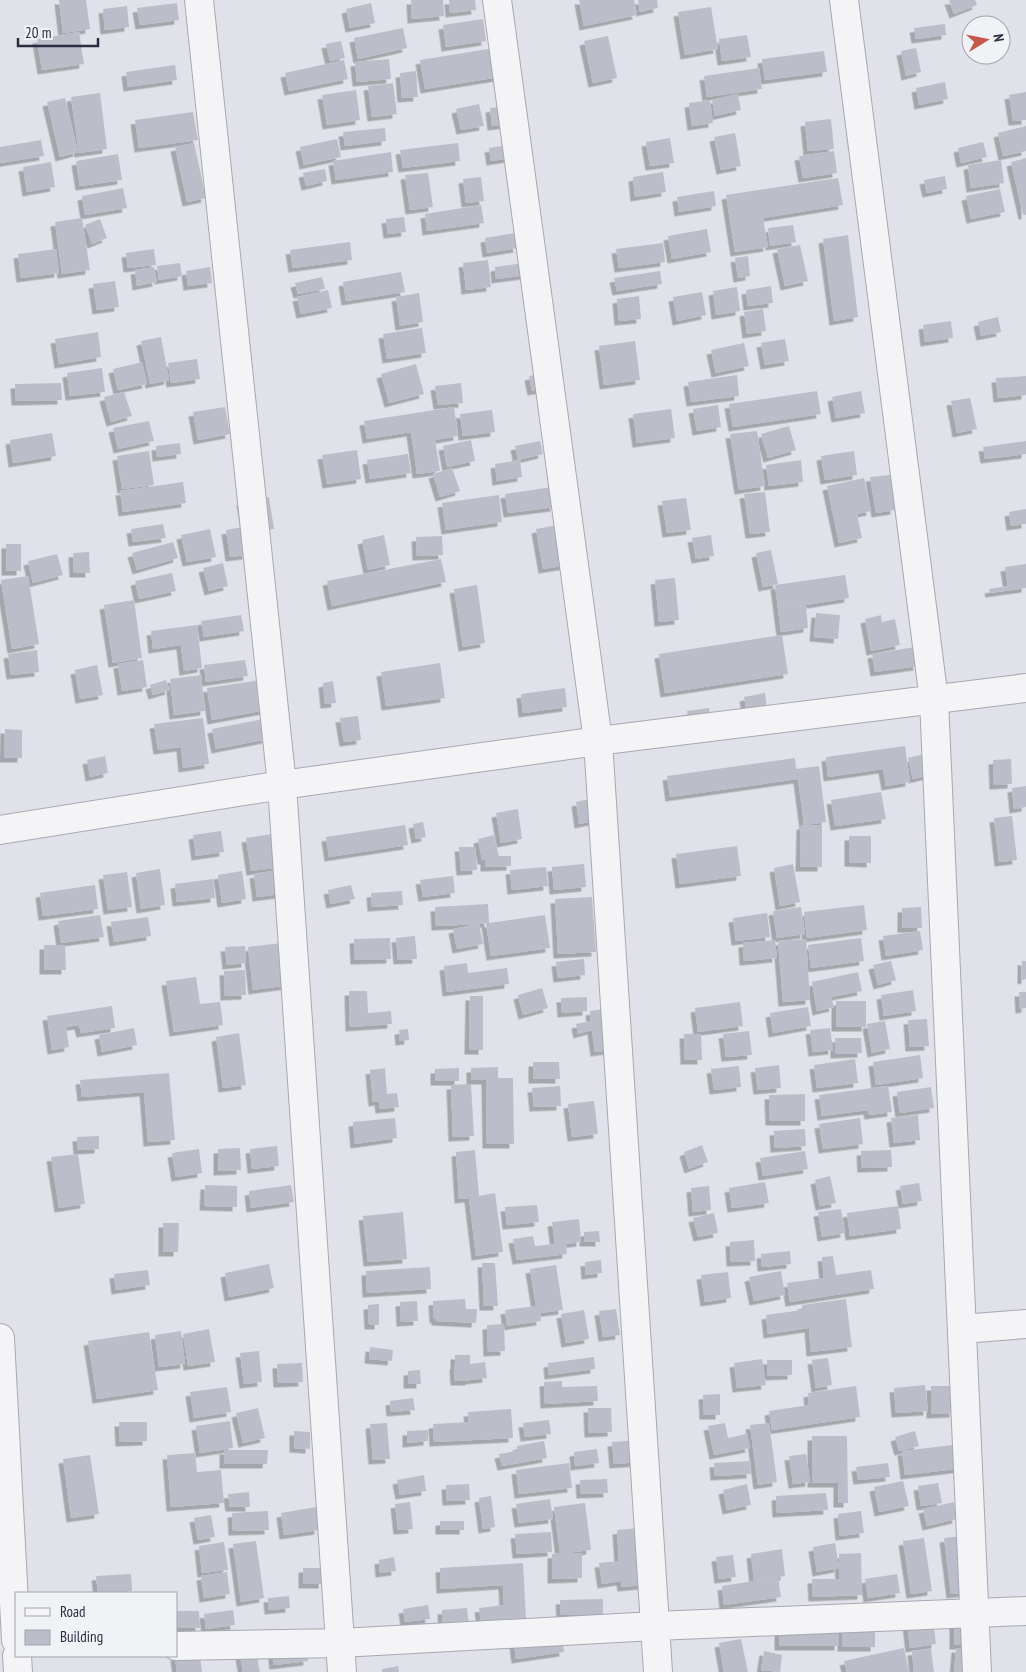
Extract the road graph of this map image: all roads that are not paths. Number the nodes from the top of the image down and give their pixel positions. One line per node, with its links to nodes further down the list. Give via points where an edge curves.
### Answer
1 (198, 0): 7 (street)
2 (497, 0): 6 (street)
3 (844, 0): 5 (street)
4 (1026, 688): 5 (street)
5 (934, 700): 6 (street); 10 (street)
6 (598, 741): 7 (street); 15 (street)
7 (282, 785): 8 (street); 16 (street)
8 (0, 830)
9 (1026, 1324): 10 (street)
10 (962, 1329): 13 (street)
11 (0, 1338): 14 (street)
12 (1026, 1612): 13 (street)
13 (974, 1615): 15 (street); 24 (street)
14 (15, 1621)
15 (655, 1626): 16 (street); 23 (street)
16 (340, 1643): 17 (street); 22 (street)
17 (178, 1646)
18 (0, 1650): 19 (street)
19 (15, 1650)
20 (17, 1657): 21 (street)
21 (18, 1672)
22 (342, 1672)
23 (658, 1672)
24 (977, 1672)

